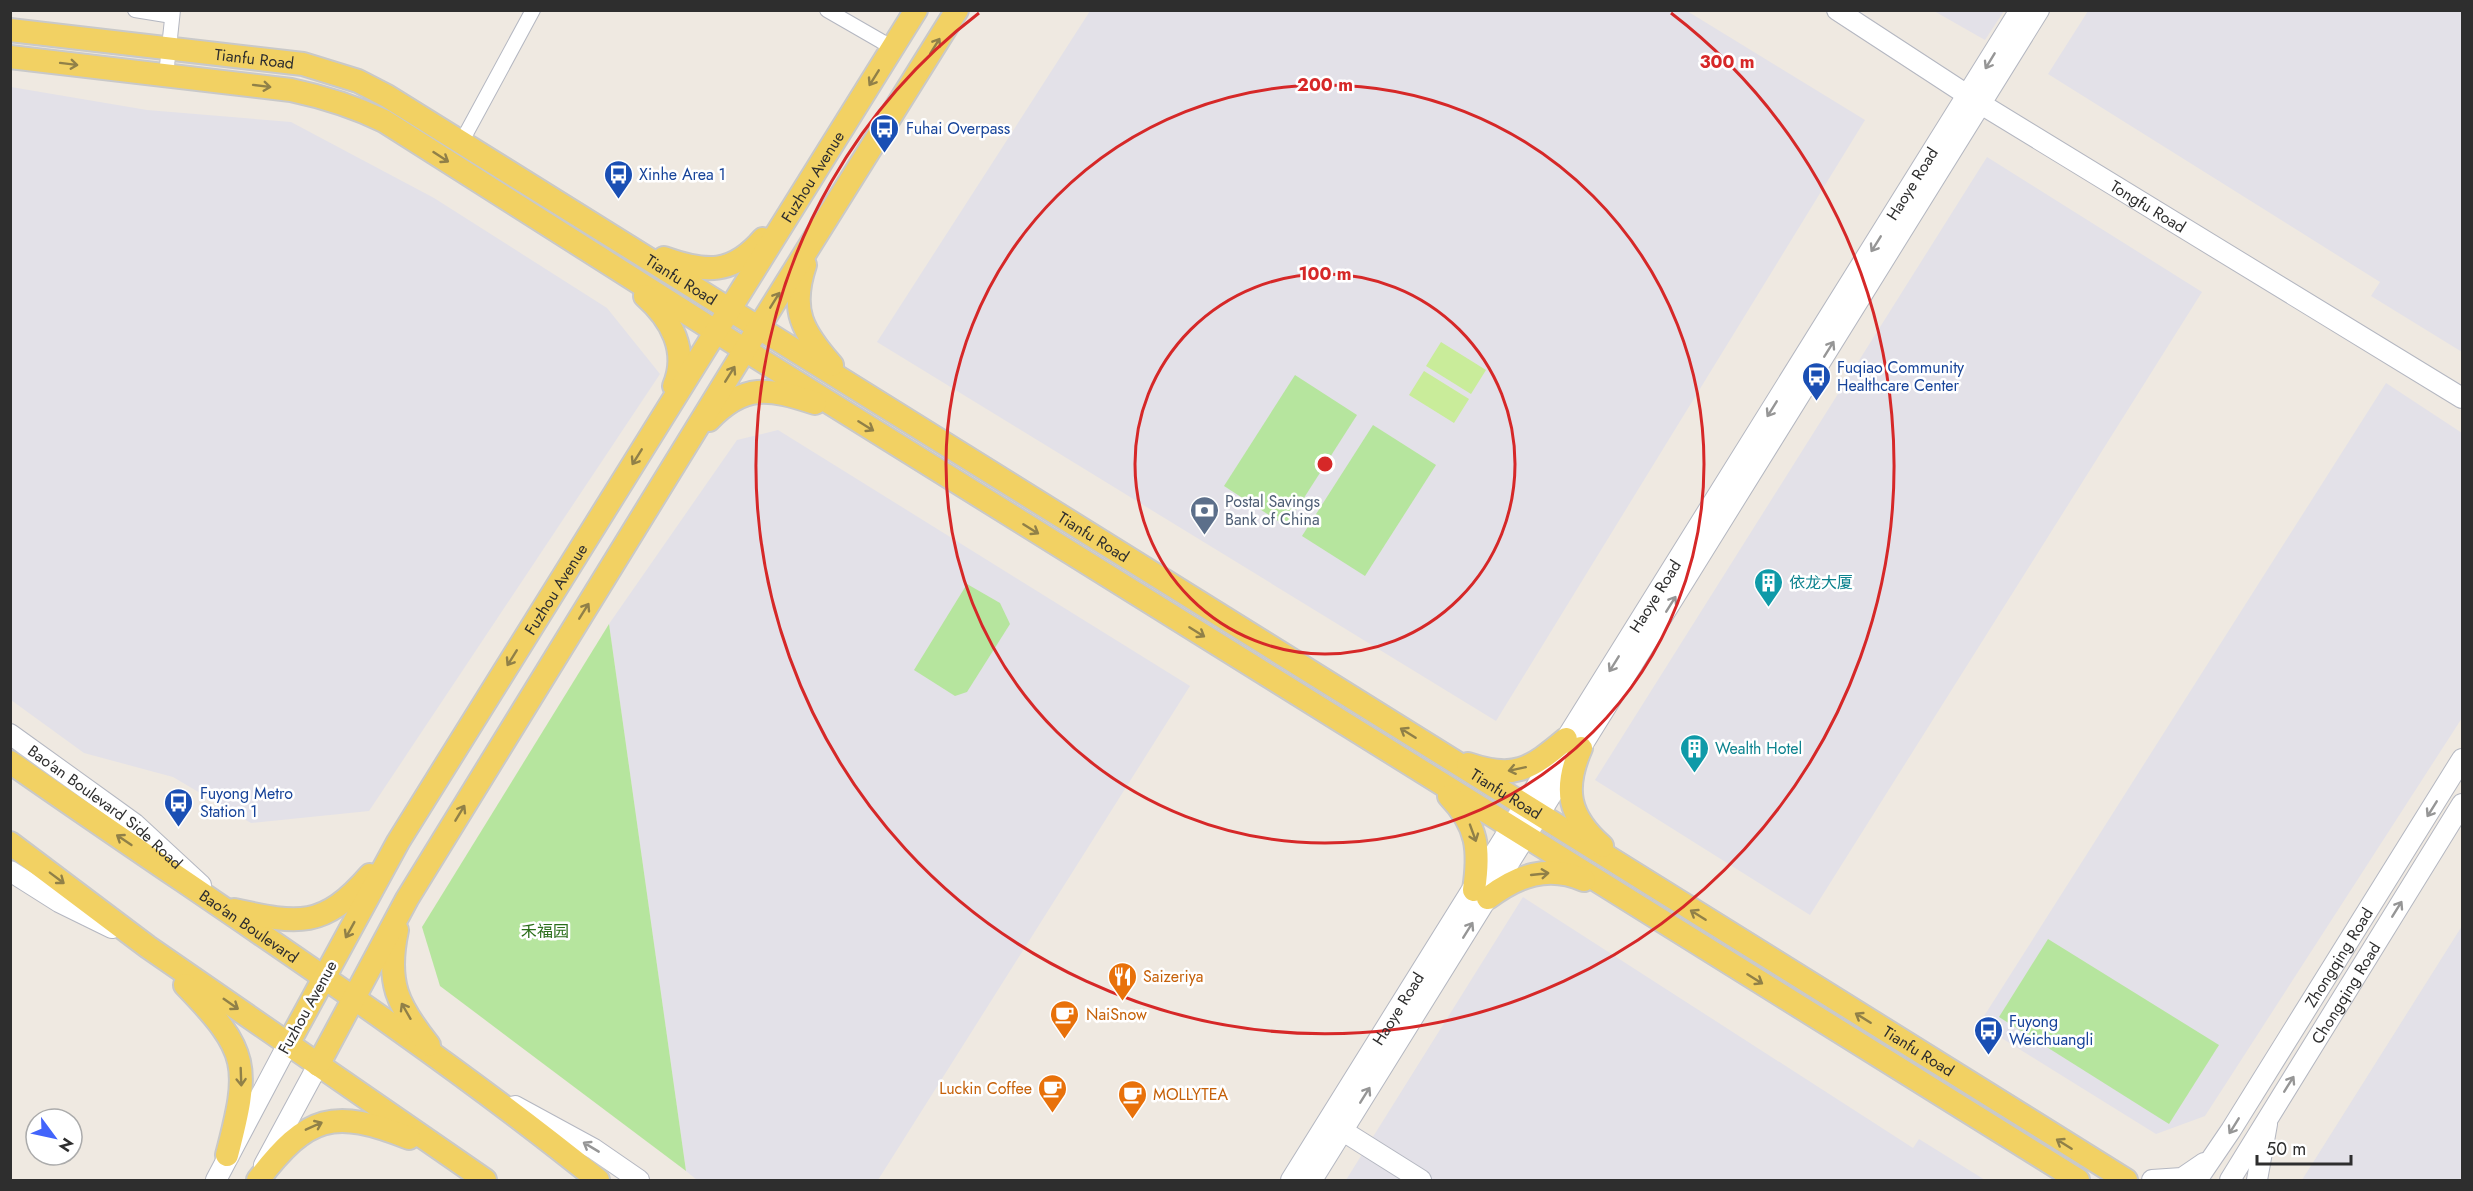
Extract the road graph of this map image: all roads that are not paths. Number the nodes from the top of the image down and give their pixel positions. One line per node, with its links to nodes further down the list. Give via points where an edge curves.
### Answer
1 (135, 10): 10 (street)
2 (533, 10): 18 (street)
3 (827, 10): 11 (street)
4 (916, 10): 14 (main road, Fuzhou Avenue)
5 (957, 10): 20 (main road, Fuzhou Avenue, one-way to 5)
6 (1837, 10): 17 (street, Tongfu Road)
7 (1855, 10): 17 (street, Tongfu Road)
8 (2020, 10): 17 (street, Haoye Road, one-way to 17)
9 (2039, 10): 17 (street, Haoye Road)
10 (173, 13): 13 (street)
11 (853, 16): 14 (street)
12 (10, 30): 13 (main road, Tianfu Road)
13 (169, 48): 16 (street); 18 (main road, Tianfu Road, via 332,71 387,96)
14 (893, 48): 19 (main road, Fuzhou Avenue, one-way to 19)
15 (10, 57): 16 (main road, Tianfu Road, one-way to 16)
16 (166, 75): 22 (main road, Tianfu Road, one-way to 22, via 291,90 358,108)
17 (1977, 95): 28 (street, Tongfu Road); 29 (street, Tongfu Road); 34 (street, Haoye Road)
18 (462, 141): 21 (main road, Tianfu Road)
19 (793, 207): 21 (main road, via 754,249 736,263 718,269 696,268); 23 (main road, Fuzhou Avenue)
20 (820, 228): 24 (main road, Fuzhou Avenue, one-way to 20); 27 (main road, via 804,268 798,293 799,315 806,333)
21 (629, 246): 23 (main road, Tianfu Road)
22 (613, 267): 25 (main road, Tianfu Road); 31 (main road, via 650,300 670,324 678,342 676,382)
23 (729, 309): 24 (main road, Tianfu Road); 25 (main road, Fuzhou Avenue)
24 (759, 327): 26 (main road, Fuzhou Avenue); 27 (main road, Tianfu Road)
25 (715, 331): 26 (main road, Tianfu Road); 31 (main road, Fuzhou Avenue)
26 (745, 350): 30 (main road, Tianfu Road); 32 (main road, Fuzhou Avenue, one-way to 26)
27 (849, 384): 35 (main road, Tianfu Road, one-way to 27)
28 (2463, 389)
29 (2463, 398)
30 (843, 412): 32 (main road, via 764,390 744,393 721,407); 38 (main road, Tianfu Road, one-way to 38)
31 (658, 422): 42 (main road, Fuzhou Avenue, one-way to 42)
32 (691, 438): 44 (main road, Fuzhou Avenue, one-way to 32)
33 (10, 734): 50 (street, Bao'an Boulevard Side Road, via 135,824)
34 (1574, 744): 35 (main road, one-way to 35, via 1515,771 1492,770); 40 (street, Haoye Road); 46 (main road, via 1570,796 1575,809 1592,837)
35 (1440, 753): 40 (main road, Tianfu Road)
36 (2463, 759): 60 (street, Zhongqing Road, one-way to 60)
37 (10, 762): 50 (main road, Bao'an Boulevard, one-way to 37)
38 (1423, 773): 41 (main road, Tianfu Road); 47 (main road, one-way to 47, via 1467,817 1477,844)
39 (2463, 804): 57 (street, Chongqing Road, one-way to 39)
40 (1532, 811): 41 (street, Haoye Road); 46 (main road, Tianfu Road)
41 (1519, 832): 47 (street, Haoye Road); 48 (main road, Tianfu Road)
42 (402, 834): 44 (main road); 50 (main road, via 352,896 322,915 296,921); 52 (main road, Fuzhou Avenue, one-way to 52)
43 (10, 843): 51 (main road, one-way to 51)
44 (439, 847): 49 (main road, Fuzhou Avenue)
45 (10, 871): 51 (street, via 60,902)
46 (1632, 873): 62 (main road, Tianfu Road, one-way to 46)
47 (1481, 894): 48 (main road, one-way to 48, via 1524,876 1561,873); 58 (street, Haoye Road, one-way to 47); 69 (street, Haoye Road)
48 (1620, 896): 72 (main road, Tianfu Road, one-way to 72)
49 (407, 899): 53 (main road, Fuzhou Avenue); 56 (main road, one-way to 49, via 419,1032 395,988 393,947)
50 (225, 908): 52 (main road, Bao'an Boulevard)
51 (148, 947): 54 (main road, one-way to 54); 59 (main road, one-way to 59, via 207,1007 237,1052 242,1072 241,1093)
52 (324, 978): 53 (main road, Bao'an Boulevard); 54 (main road, Fuzhou Avenue)
53 (354, 999): 55 (main road, Fuzhou Avenue); 56 (main road, Bao'an Boulevard)
54 (288, 1044): 55 (main road); 59 (street, Fuzhou Avenue)
55 (318, 1065): 61 (main road); 64 (street, Fuzhou Avenue)
56 (456, 1072): 67 (main road, Bao'an Boulevard); 68 (street, one-way to 56, via 594,1149)
57 (2267, 1119): 77 (street, Chongqing Road); 78 (street)
58 (1343, 1131): 70 (street, Haoye Road); 71 (street)
59 (227, 1155): 63 (street, Fuzhou Avenue)
60 (2213, 1156): 75 (street, via 2182,1178); 76 (street)
61 (458, 1162): 64 (main road, one-way to 61, via 304,1131 335,1120 377,1126); 65 (street); 66 (main road)
62 (2120, 1177): 73 (street)
63 (216, 1180)
64 (257, 1180)
65 (477, 1180)
66 (485, 1180)
67 (598, 1180)
68 (639, 1180)
69 (1291, 1180)
70 (1312, 1180)
71 (1421, 1180)
72 (2078, 1180)
73 (2143, 1180)
74 (2152, 1180): 75 (street)
75 (2168, 1180)
76 (2197, 1180)
77 (2230, 1180)
78 (2257, 1180)

